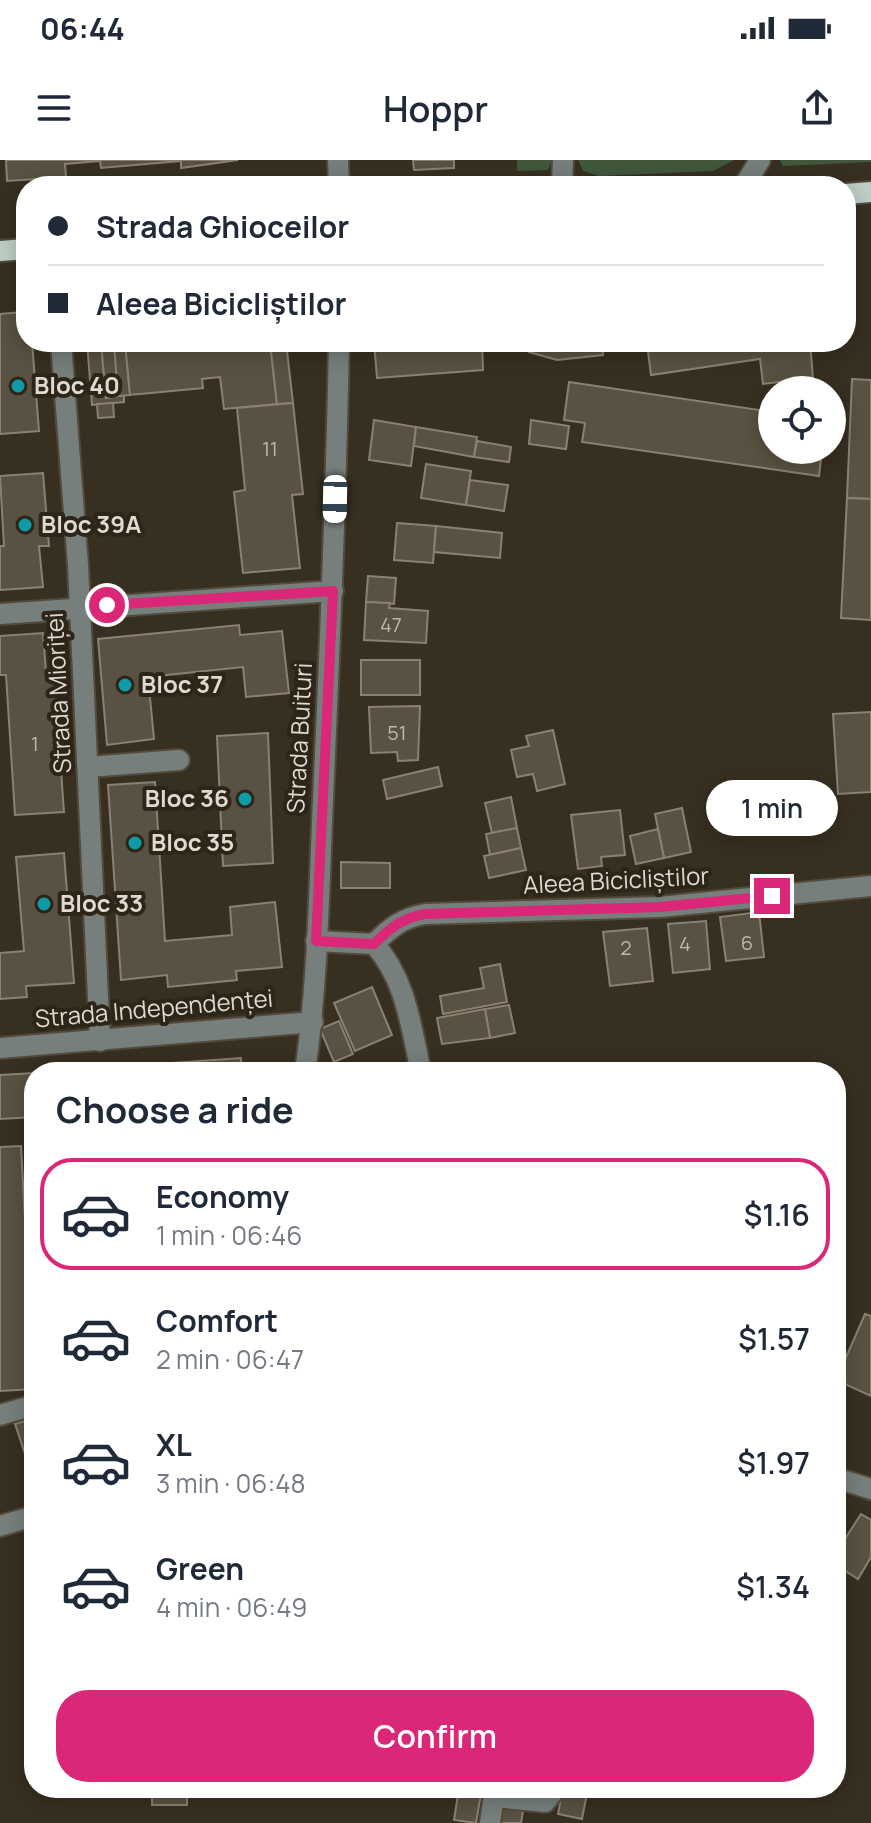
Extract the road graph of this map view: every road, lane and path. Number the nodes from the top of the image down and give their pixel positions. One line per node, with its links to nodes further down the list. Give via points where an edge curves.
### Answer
1 (62, 352): 4 (street, Strada Mioriței)
2 (339, 352): 3 (street, Strada Buituri)
3 (333, 591): 4 (street); 9 (street, Strada Buituri)
4 (81, 607): 5 (street); 7 (street, Strada Mioriței)
5 (0, 614)
6 (179, 760): 7 (street)
7 (88, 767): 12 (street, Strada Mioriței)
8 (871, 886): 10 (street, Aleea Bicicliștilor, via 660,907 425,914 393,925)
9 (316, 941): 10 (street); 11 (street, Strada Buituri)
10 (374, 944): 15 (street, via 402,990)
11 (313, 1022): 12 (street, Strada Independenței); 14 (street, Strada Buituri)
12 (100, 1041): 13 (street, Strada Independenței)
13 (0, 1048)
14 (307, 1062)
15 (419, 1062)
16 (24, 1408): 17 (street)
17 (0, 1415)
18 (846, 1481): 19 (street)
19 (871, 1489)
20 (24, 1519): 21 (street)
21 (0, 1526)
22 (494, 1798): 25 (street)
23 (523, 1798): 24 (street)
24 (548, 1798)
25 (490, 1823)

